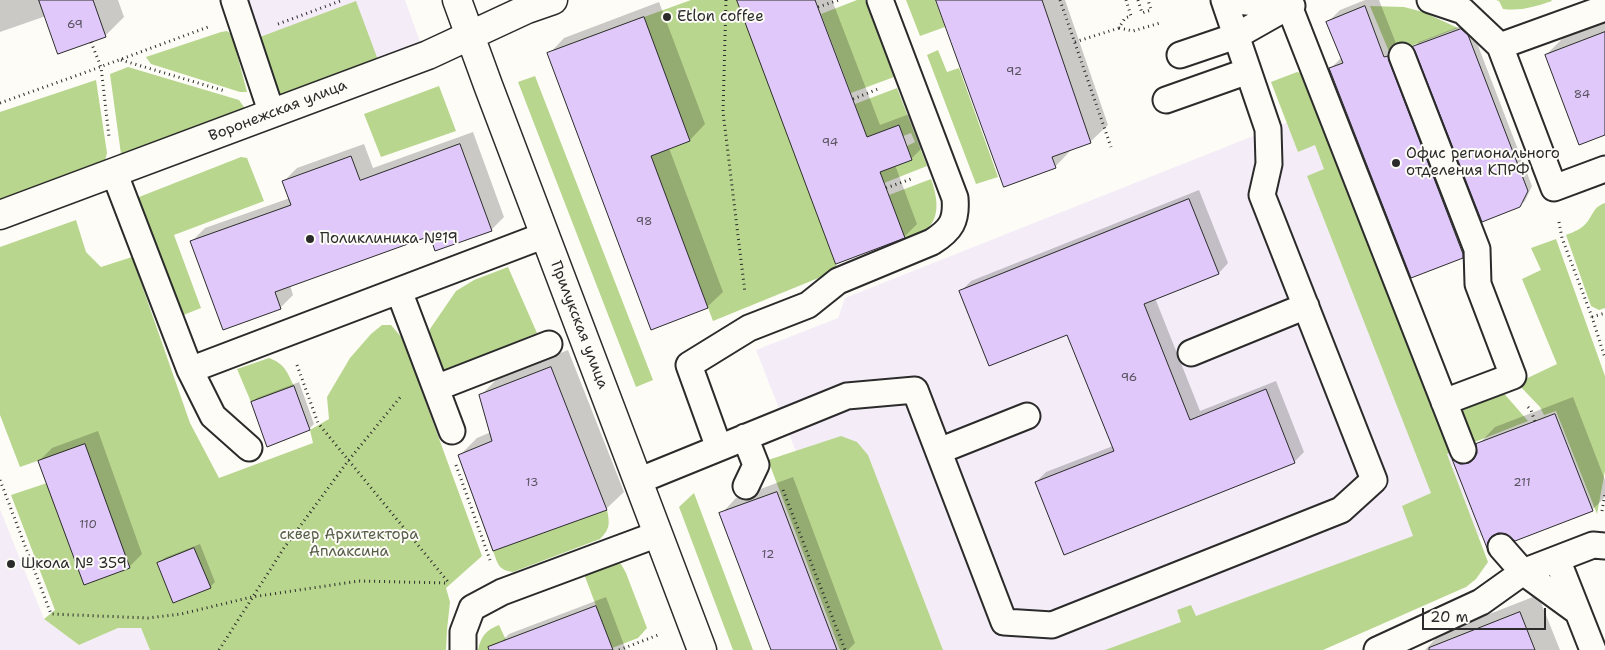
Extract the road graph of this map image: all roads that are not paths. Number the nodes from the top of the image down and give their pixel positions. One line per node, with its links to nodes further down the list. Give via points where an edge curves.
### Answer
1 (457, 0): 9 (street, Прилукская улица)
2 (552, 0): 9 (street, Воронежская улица)
3 (880, 0): 32 (lane, via 955,198 952,224 944,235 932,242 838,281 808,305 749,328 689,365)
4 (1224, 0): 6 (lane); 10 (lane)
5 (1430, 0): 11 (lane, via 1463,11)
6 (1297, 3): 10 (lane); 27 (lane)
7 (236, 8): 16 (lane)
8 (1589, 8): 11 (lane)
9 (470, 36): 16 (street, Воронежская улица, via 428,55); 20 (street, Прилукская улица)
10 (1236, 36): 12 (lane); 14 (lane)
11 (1500, 46): 17 (lane, via 1554,188)
12 (1180, 55)
13 (1402, 56): 27 (lane, via 1477,249 1478,284 1512,376)
14 (1248, 71): 15 (lane); 22 (lane, via 1268,130 1269,164 1262,195)
15 (1166, 100)
16 (271, 109): 18 (street, Воронежская улица)
17 (1605, 169)
18 (114, 172): 19 (street, Воронежская улица); 25 (lane)
19 (0, 215)
20 (545, 235): 21 (lane); 36 (street, Прилукская улица)
21 (399, 291): 25 (lane); 26 (lane)
22 (1306, 306): 24 (lane); 34 (lane, via 1374,480 1341,510 1052,624 1004,622)
23 (549, 344): 26 (lane)
24 (1191, 354)
25 (190, 370): 31 (lane, via 213,416)
26 (436, 388): 29 (lane)
27 (1444, 402): 33 (lane)
28 (1027, 416): 34 (lane)
29 (452, 431)
30 (744, 437): 32 (lane); 34 (lane, via 847,396 915,390); 35 (lane)
31 (249, 448)
32 (719, 448): 36 (lane)
33 (1463, 450)
34 (939, 451)
35 (751, 476)
36 (638, 481): 37 (street, Прилукская улица)
37 (658, 534): 43 (lane, via 502,592 472,608 463,632); 44 (street, Прилукская улица)
38 (1501, 546): 41 (lane)
39 (1605, 546): 40 (lane, via 1593,545)
40 (1557, 559): 41 (lane); 42 (lane)
41 (1523, 572): 42 (lane); 45 (lane, via 1481,602)
42 (1578, 612): 46 (lane)
43 (463, 650)
44 (702, 650)
45 (1377, 650)
46 (1593, 650)

